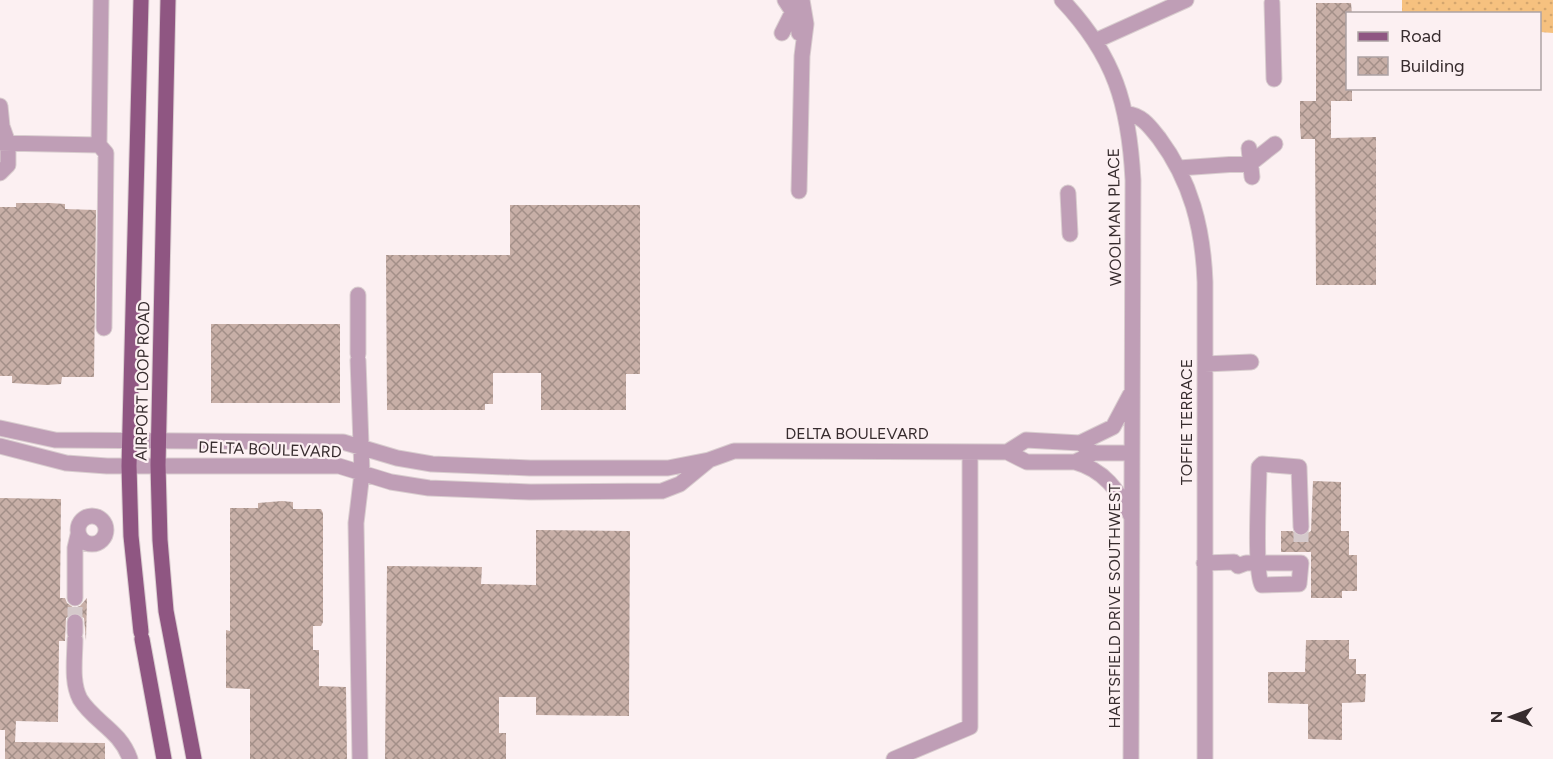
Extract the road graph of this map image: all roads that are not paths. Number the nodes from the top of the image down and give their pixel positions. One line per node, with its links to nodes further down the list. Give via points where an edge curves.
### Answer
1 (101, 0): 16 (street)
2 (141, 0): 28 (main road, AIRPORT LOOP ROAD)
3 (168, 0): 29 (main road, AIRPORT LOOP ROAD)
4 (1062, 0): 9 (street, WOOLMAN PLACE)
5 (1186, 0): 9 (street)
6 (795, 3): 8 (street); 19 (street, via 806,24)
7 (1272, 3): 10 (street)
8 (783, 33)
9 (1095, 41): 12 (street, WOOLMAN PLACE, via 1111,69)
10 (1274, 79)
11 (0, 106): 13 (street)
12 (1127, 114): 17 (street, TOFFIE TERRACE, via 1146,122); 26 (street, WOOLMAN PLACE, via 1133,180)
13 (1, 126): 14 (street)
14 (4, 143): 16 (street); 18 (street, via 8,165)
15 (1275, 144): 17 (street, via 1251,163)
16 (99, 145): 23 (street, via 106,153)
17 (1179, 168): 25 (street, TOFFIE TERRACE, via 1194,203 1203,250)
18 (0, 173)
19 (798, 191)
20 (1068, 193): 21 (street)
21 (1070, 234)
22 (358, 295): 32 (street)
23 (104, 328)
24 (1251, 363): 25 (street)
25 (1205, 364): 47 (street, TOFFIE TERRACE)
26 (1132, 390): 30 (street, via 1113,427); 36 (street, WOOLMAN PLACE)
27 (0, 428): 28 (street, DELTA BOULEVARD, via 55,440)
28 (130, 441): 29 (street, DELTA BOULEVARD); 40 (main road, AIRPORT LOOP ROAD)
29 (159, 441): 32 (street, DELTA BOULEVARD, via 343,442); 39 (main road, AIRPORT LOOP ROAD)
30 (1080, 443): 34 (street, DELTA BOULEVARD, via 1026,440); 35 (street)
31 (0, 446): 40 (street, DELTA BOULEVARD, via 66,463)
32 (360, 447): 37 (street, DELTA BOULEVARD, via 432,464 521,468 668,468); 41 (street)
33 (970, 452): 34 (street, DELTA BOULEVARD); 37 (street, DELTA BOULEVARD, via 734,450); 55 (street, via 970,727)
34 (1006, 452): 38 (street, DELTA BOULEVARD, via 1027,462)
35 (1094, 453): 36 (street, DELTA BOULEVARD); 38 (street, DELTA BOULEVARD)
36 (1132, 453): 42 (street, HARTSFIELD DRIVE SOUTHWEST)
37 (709, 460): 41 (street, DELTA BOULEVARD, via 680,484 662,491 429,488)
38 (1075, 462): 42 (street, via 1092,466 1109,480)
39 (158, 465): 40 (street, DELTA BOULEVARD); 41 (street, DELTA BOULEVARD, via 339,466); 53 (main road, AIRPORT LOOP ROAD, via 166,611)
40 (129, 466): 52 (main road, AIRPORT LOOP ROAD, via 131,537 142,636)
41 (362, 473): 54 (street, via 356,523)
42 (1132, 518): 56 (street, HARTSFIELD DRIVE SOUTHWEST)
43 (1301, 527): 48 (street, via 1299,466 1262,464)
44 (78, 535): 45 (street, via 89,545); 45 (street, via 80,521 94,516 105,525); 49 (street)
45 (103, 540): 46 (street)
46 (103, 556)
47 (1204, 563): 48 (street); 57 (street, TOFFIE TERRACE)
48 (1246, 563): 48 (street, via 1301,556 1299,584 1262,585)
49 (75, 598)
50 (75, 631): 51 (street, via 74,681 81,700 112,729 126,746)
51 (130, 759)
52 (164, 759)
53 (194, 759)
54 (360, 759)
55 (894, 759)
56 (1131, 759)
57 (1205, 759)

